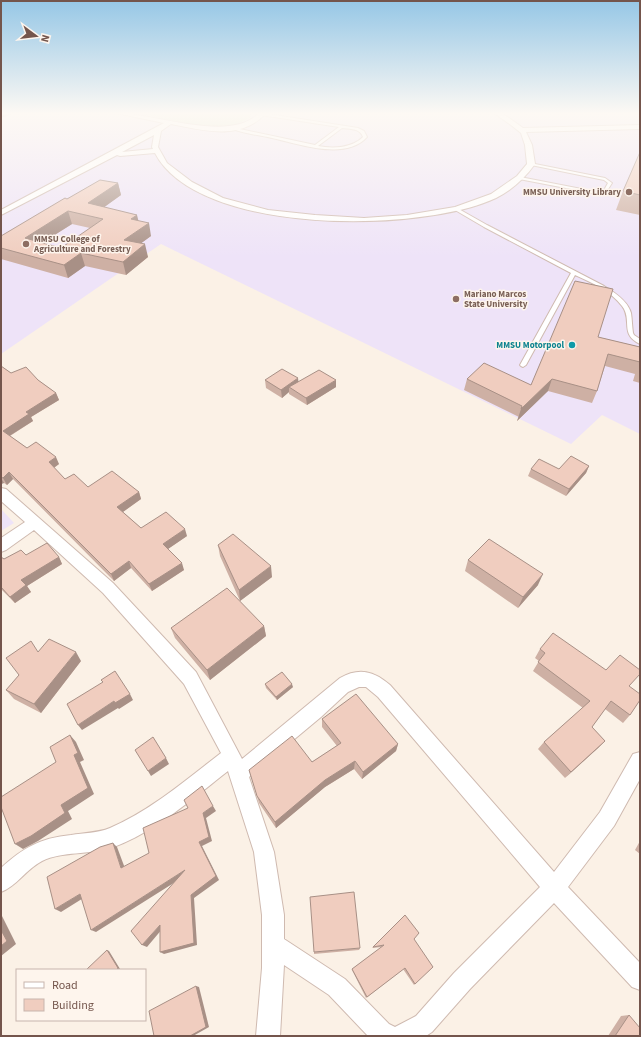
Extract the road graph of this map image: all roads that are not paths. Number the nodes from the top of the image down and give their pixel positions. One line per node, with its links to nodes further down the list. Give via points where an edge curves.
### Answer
1 (100, 161): 6 (street)
2 (163, 161): 5 (street, via 189,184 220,200 268,212 364,220 407,217)
3 (530, 164): 4 (street); 4 (lane, via 605,179 610,183 604,193 597,193)
4 (520, 178): 5 (street, via 494,196)
5 (456, 209): 7 (lane)
6 (1, 213)
7 (574, 273): 8 (lane, via 603,287 626,307 630,316 632,336); 9 (lane)
8 (640, 342)
9 (523, 364)
10 (1, 494): 11 (street)
11 (34, 523): 12 (street); 14 (street, via 108,588 190,678)
12 (1, 546)
13 (640, 761): 16 (street, via 607,819)
14 (235, 765): 15 (street, via 131,829 95,842 76,843 40,851); 16 (street, via 326,702 353,680 371,681 384,691); 17 (street, via 264,852 274,915)
15 (1, 882)
16 (554, 888): 18 (street); 21 (street, via 462,981 424,1024)
17 (273, 945): 19 (street); 20 (street, via 337,987 383,1035)
18 (640, 979)
19 (268, 1036)
20 (389, 1036)
21 (402, 1036)

